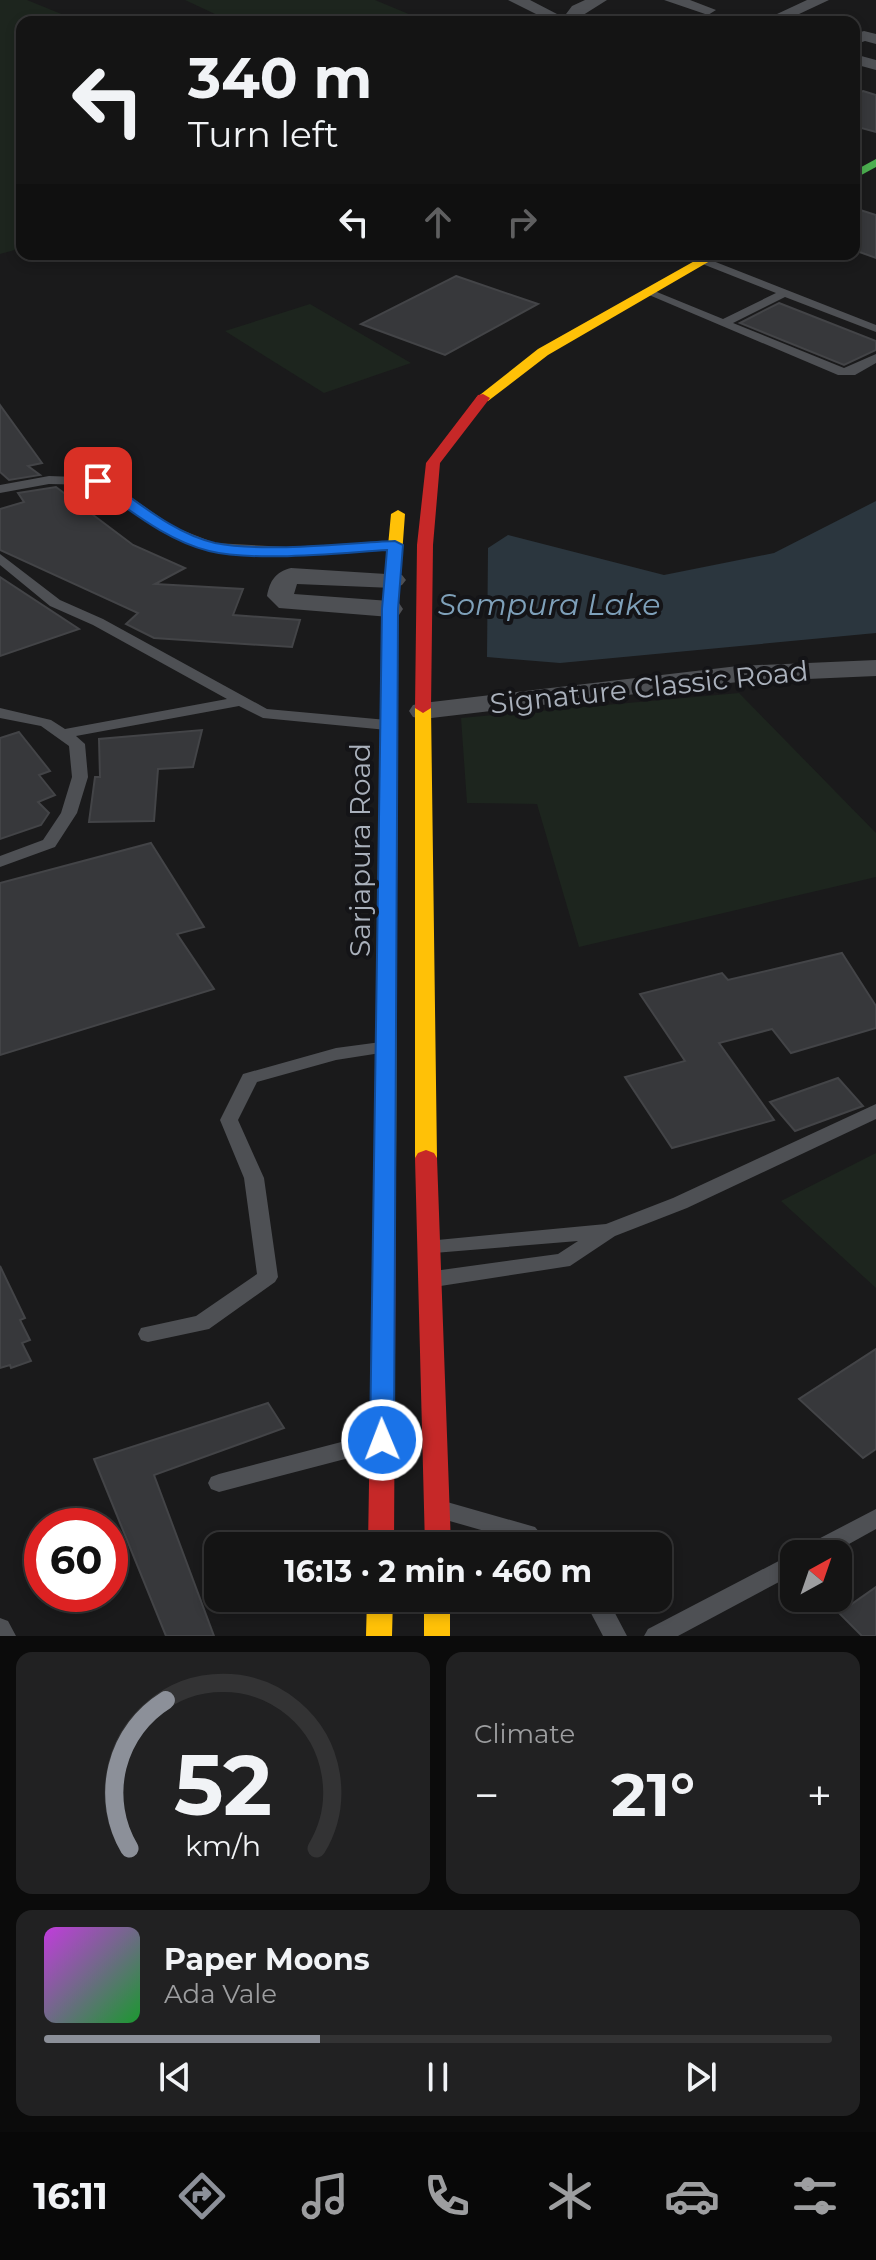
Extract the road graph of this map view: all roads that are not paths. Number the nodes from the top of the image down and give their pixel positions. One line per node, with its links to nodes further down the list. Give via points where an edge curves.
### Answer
1 (516, 0): 8 (street)
2 (557, 0): 7 (street)
3 (599, 0): 7 (street)
4 (672, 0): 6 (street)
5 (821, 0): 9 (street)
6 (708, 10)
7 (578, 15)
8 (548, 16)
9 (782, 16)
10 (695, 260): 18 (main road, via 490,369)
11 (697, 260): 13 (main road, Sarjapura Road)
12 (712, 260): 14 (lane)
13 (648, 292): 15 (lane); 22 (main road, Sarjapura Road, via 543,352 475,405 433,463)
14 (785, 293): 15 (lane); 16 (lane)
15 (724, 323): 17 (lane, via 842,372)
16 (876, 329)
17 (876, 358)
18 (465, 390)
19 (0, 489): 21 (lane, via 49,480 98,481 169,530 213,547 287,551)
20 (399, 501): 21 (main road, Sarjapura Road)
21 (395, 545): 22 (main road); 24 (main road, Sarjapura Road)
22 (425, 545): 28 (main road, Sarjapura Road)
23 (0, 558): 27 (lane, via 55,603)
24 (393, 580): 25 (main road, Sarjapura Road); 25 (street, via 291,576 280,596 288,602)
25 (390, 609): 30 (main road, Sarjapura Road)
26 (876, 668): 28 (street, Signature Classic Road, via 738,674)
27 (241, 701): 30 (lane, via 263,713); 31 (lane)
28 (423, 711): 33 (main road, Sarjapura Road)
29 (0, 713): 31 (lane, via 46,723)
30 (389, 725): 32 (main road, Sarjapura Road)
31 (63, 734): 34 (lane, via 77,744 80,777 69,813 49,843)
32 (390, 838): 33 (main road); 35 (main road, Sarjapura Road)
33 (421, 839): 38 (main road, Sarjapura Road)
34 (0, 862)
35 (387, 1047): 40 (main road, Sarjapura Road); 41 (lane, via 336,1054 250,1078 229,1120 254,1178 268,1277 202,1323)
36 (876, 1111): 37 (lane)
37 (608, 1231): 38 (lane); 39 (lane, via 563,1261)
38 (427, 1247): 39 (main road, Sarjapura Road)
39 (428, 1280): 40 (main road, Sarjapura Road)
40 (404, 1318): 42 (main road, Sarjapura Road); 43 (main road, Sarjapura Road)
41 (148, 1334)
42 (431, 1433): 43 (lane); 45 (main road, Sarjapura Road)
43 (382, 1440): 44 (lane); 47 (main road, Sarjapura Road)
44 (219, 1483)
45 (438, 1510): 48 (main road, Sarjapura Road); 49 (lane)
46 (876, 1518): 50 (lane)
47 (381, 1532)
48 (438, 1532)
49 (520, 1532)
50 (836, 1540)
51 (780, 1570): 60 (lane)
52 (380, 1612): 57 (main road)
53 (437, 1612): 58 (main road)
54 (602, 1612): 59 (lane)
55 (0, 1628): 56 (lane)
56 (4, 1636)
57 (379, 1636)
58 (437, 1636)
59 (615, 1636)
60 (656, 1636)

